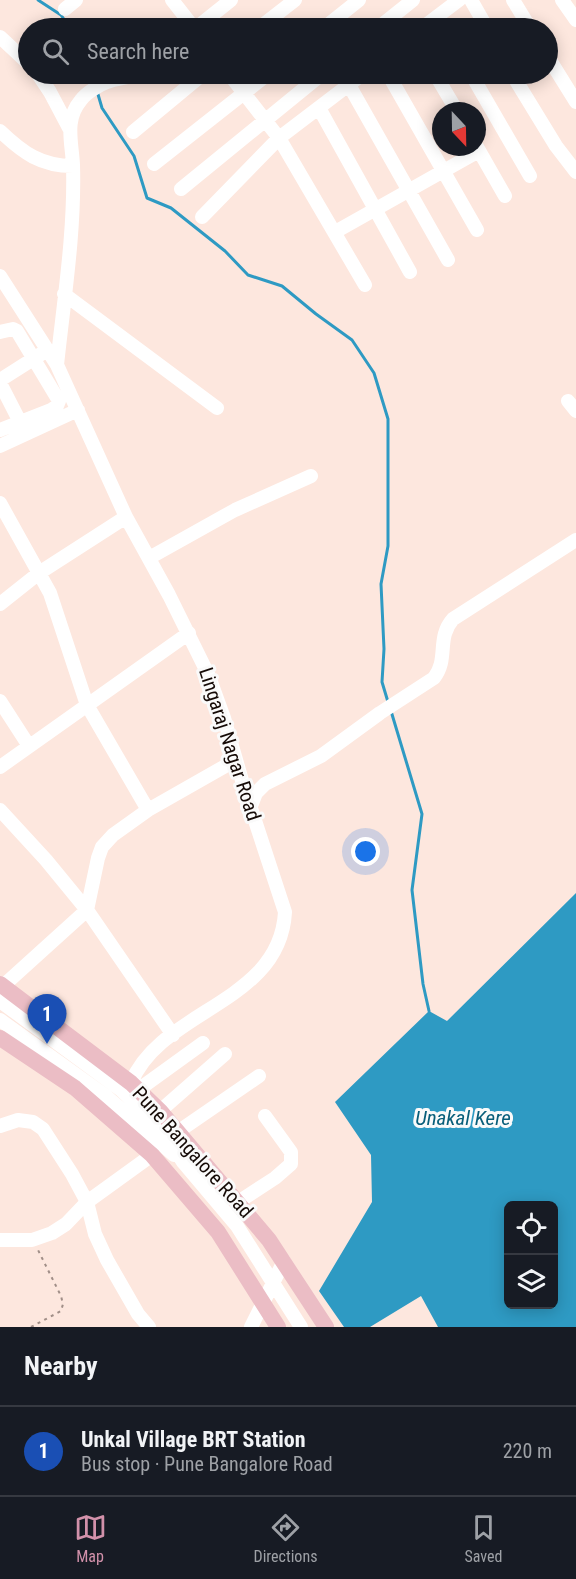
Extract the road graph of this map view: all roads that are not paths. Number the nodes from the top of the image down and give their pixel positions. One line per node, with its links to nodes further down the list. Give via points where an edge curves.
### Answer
1 (172, 0): 11 (street)
2 (231, 0): 12 (street)
3 (296, 0): 13 (street)
4 (359, 0): 14 (street)
5 (413, 0): 15 (street)
6 (459, 0): 10 (street)
7 (471, 0): 17 (street)
8 (513, 0): 18 (street)
9 (562, 0): 19 (street)
10 (438, 16): 16 (street)
11 (187, 18)
12 (208, 18)
13 (272, 18)
14 (336, 18)
15 (390, 18)
16 (435, 18)
17 (481, 18)
18 (524, 18)
19 (576, 20)
20 (0, 37): 21 (street)
21 (18, 54)
22 (558, 73): 36 (street)
23 (45, 84): 39 (street)
24 (104, 84): 39 (street, via 81,99)
25 (191, 84): 41 (street)
26 (237, 84): 34 (street)
27 (255, 84): 34 (street)
28 (309, 84): 38 (street)
29 (394, 84): 47 (street)
30 (441, 84): 35 (street)
31 (477, 84): 49 (street)
32 (518, 84): 48 (street)
33 (349, 85): 37 (street); 51 (street)
34 (244, 93): 38 (street); 45 (street)
35 (452, 102)
36 (576, 102)
37 (319, 108): 42 (street); 53 (street)
38 (265, 119): 42 (street); 50 (street)
39 (69, 128): 46 (street)
40 (0, 131): 46 (street, via 32,158)
41 (133, 132)
42 (279, 138): 54 (street); 56 (street)
43 (467, 156): 47 (street)
44 (482, 156): 52 (street)
45 (154, 164)
46 (73, 166): 61 (street)
47 (444, 171): 51 (street); 55 (street)
48 (576, 172)
49 (530, 176)
50 (181, 189)
51 (409, 191): 53 (street); 57 (street)
52 (505, 196)
53 (375, 210): 56 (street); 58 (street)
54 (202, 217)
55 (477, 230)
56 (335, 232): 60 (street)
57 (448, 260)
58 (410, 272)
59 (0, 276): 63 (street, Lingaraj Nagar Road)
60 (365, 285)
61 (64, 294): 65 (street); 67 (street)
62 (0, 332): 64 (street, via 17,331)
63 (48, 349): 64 (street); 65 (street, Lingaraj Nagar Road)
64 (34, 358): 66 (street); 69 (street, via 59,401 51,410)
65 (57, 365): 68 (street, Lingaraj Nagar Road)
66 (0, 381): 69 (street)
67 (218, 408)
68 (78, 410): 71 (street); 74 (street, Lingaraj Nagar Road)
69 (20, 422): 70 (street)
70 (0, 430)
71 (0, 446)
72 (311, 476): 76 (street, via 235,510)
73 (0, 503): 77 (street)
74 (126, 517): 76 (street, Lingaraj Nagar Road); 77 (street)
75 (576, 540): 85 (street, via 453,619 445,628 440,670 434,678 321,756 265,784)
76 (149, 558): 79 (street, Lingaraj Nagar Road)
77 (39, 573): 78 (street); 81 (street, via 57,610)
78 (0, 604)
79 (189, 633): 81 (street); 83 (street, Lingaraj Nagar Road, via 218,698)
80 (0, 701): 82 (street)
81 (87, 705): 82 (street); 87 (street)
82 (29, 746): 84 (street)
83 (236, 760): 85 (street, Lingaraj Nagar Road); 87 (street)
84 (0, 767)
85 (250, 806): 91 (street, Lingaraj Nagar Road, via 285,912 278,947 267,965 246,983)
86 (0, 810): 88 (street)
87 (148, 810): 88 (street, via 102,847)
88 (87, 910): 89 (street); 91 (street)
89 (1, 991): 96 (main road, Pune Bangalore Road); 102 (street, via 120,1089 162,1129)
90 (0, 1020): 102 (street, via 108,1097)
91 (173, 1035): 96 (street, Lingaraj Nagar Road, via 137,1068)
92 (0, 1038): 101 (main road, Pune Bangalore Road, via 75,1088)
93 (203, 1043): 96 (street)
94 (225, 1054): 97 (street)
95 (259, 1076): 100 (street)
96 (135, 1086): 97 (main road, Pune Bangalore Road)
97 (160, 1112): 100 (main road, Pune Bangalore Road)
98 (265, 1116): 104 (street, via 291,1152 291,1164)
99 (0, 1126): 103 (street, via 18,1120 33,1122 43,1129)
100 (179, 1131): 104 (main road, Pune Bangalore Road)
101 (152, 1155): 103 (street); 107 (main road, Pune Bangalore Road, via 218,1232)
102 (183, 1161): 111 (street, via 237,1226)
103 (87, 1202): 105 (street, via 52,1233 32,1240); 108 (street, via 107,1260)
104 (238, 1202): 106 (main road, Pune Bangalore Road)
105 (0, 1240)
106 (284, 1261): 107 (street); 112 (main road, Pune Bangalore Road)
107 (262, 1302): 109 (street); 110 (main road, Pune Bangalore Road)
108 (149, 1327)
109 (251, 1327)
110 (278, 1327)
111 (301, 1327)
112 (326, 1327)

